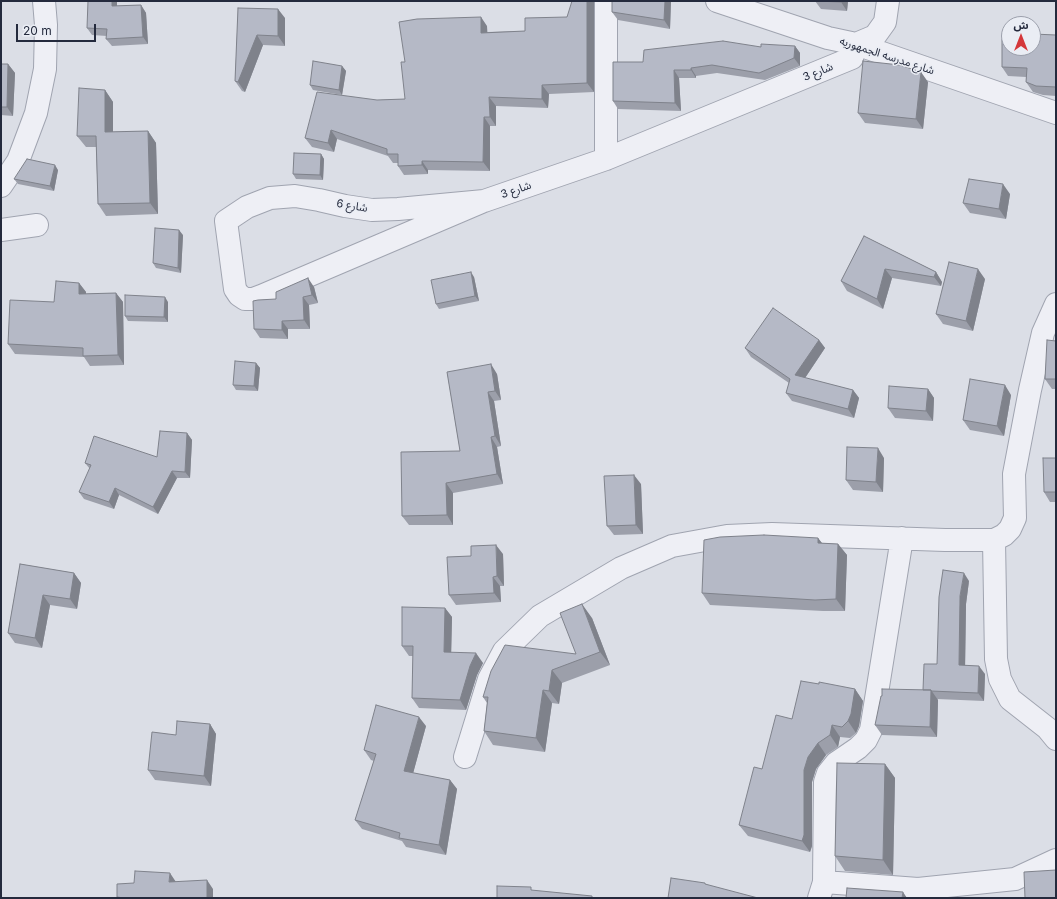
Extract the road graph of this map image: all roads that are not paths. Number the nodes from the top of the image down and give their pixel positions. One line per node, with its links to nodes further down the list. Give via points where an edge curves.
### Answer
1 (44, 1): 8 (street, via 45,70 36,113 18,161)
2 (606, 1): 7 (street)
3 (717, 1): 5 (street, شارع مدرسه الجمهوريه, via 828,38)
4 (888, 1): 5 (street, via 885,22 876,36)
5 (856, 44): 6 (street, شارع مدرسه الجمهوريه); 7 (street, شارع 3, via 852,58)
6 (1056, 113)
7 (606, 160): 9 (street, شارع 3)
8 (1, 186)
9 (484, 201): 10 (street, شارع 6, via 372,210 295,196 270,198 246,207); 10 (street, شارع 3, via 253,299 245,299 235,289)
10 (226, 221)
11 (37, 225): 12 (street)
12 (1, 230)
13 (1056, 304): 15 (street, via 1043,333 1030,390 1014,474 1015,518 1010,529)
14 (902, 538): 15 (street); 17 (street, via 772,534 727,536 672,546 621,568 540,616 504,651 489,679); 19 (street, via 871,730 858,748 836,763 825,782)
15 (994, 540): 16 (street, via 996,659 1000,680 1010,698 1047,728)
16 (1056, 739)
17 (465, 757)
18 (1056, 860): 19 (street, via 1015,878 918,889)
19 (822, 890)

